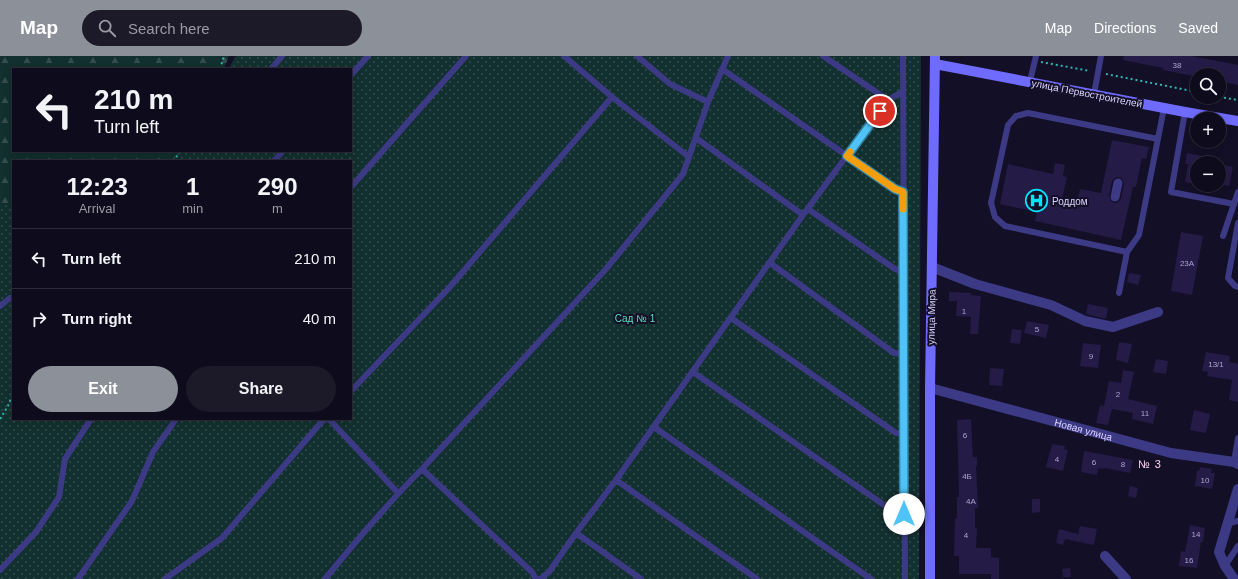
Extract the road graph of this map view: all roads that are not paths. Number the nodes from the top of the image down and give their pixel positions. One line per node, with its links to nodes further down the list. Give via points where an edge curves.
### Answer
1 (282, 56): 12 (lane)
2 (368, 56): 14 (lane)
3 (466, 56): 31 (lane)
4 (564, 56): 18 (lane)
5 (637, 56): 20 (lane, via 670,84)
6 (728, 56): 13 (lane)
7 (823, 56): 19 (lane)
8 (903, 56): 16 (lane)
9 (1101, 56): 17 (lane)
10 (1034, 57): 15 (lane)
11 (935, 60): 15 (main road, улица Первостроителей); 42 (main road, улица Мира)
12 (272, 68)
13 (722, 69): 20 (lane); 27 (lane)
14 (352, 74)
15 (1030, 82): 17 (main road, улица Первостроителей)
16 (902, 92): 19 (lane); 32 (lane)
17 (1094, 94): 21 (main road, улица Первостроителей)
18 (612, 97): 28 (lane); 53 (lane, via 449,288)
19 (888, 100): 27 (lane)
20 (708, 102): 24 (lane)
21 (1164, 108): 22 (main road, улица Первостроителей); 25 (lane)
22 (1185, 112): 23 (main road, улица Первостроителей); 35 (lane, via 1171,192)
23 (1238, 121)
24 (696, 138): 28 (lane); 37 (lane)
25 (1158, 139): 40 (lane, via 1139,235); 40 (lane, via 1028,114 1016,116 1008,125 991,203 995,217 1005,226)
26 (282, 152): 29 (lane)
27 (847, 156): 32 (lane); 36 (lane)
28 (689, 157): 62 (lane, via 683,174 606,269)
29 (275, 160)
30 (1118, 184): 34 (street)
31 (352, 186)
32 (903, 192): 43 (lane)
33 (1238, 192): 35 (lane)
34 (1115, 197)
35 (1234, 204): 39 (lane)
36 (808, 209): 37 (lane); 43 (lane)
37 (803, 215): 41 (lane)
38 (1238, 223): 44 (lane, via 1228,278)
39 (1223, 236)
40 (1127, 252): 45 (lane)
41 (770, 263): 49 (lane); 50 (lane, via 894,353)
42 (932, 267): 48 (street, via 975,284 1051,305 1085,321 1113,327); 52 (main road, улица Мира)
43 (903, 272): 50 (lane)
44 (1238, 286)
45 (1119, 293)
46 (10, 298): 47 (lane)
47 (0, 306)
48 (1158, 312)
49 (731, 318): 51 (lane); 59 (lane, via 896,433)
50 (904, 354): 59 (lane)
51 (693, 372): 58 (lane); 66 (lane, via 894,512)
52 (930, 388): 61 (street, Новая улица, via 1171,453); 83 (main road, улица Мира)
53 (352, 390)
54 (90, 420): 73 (lane, via 65,459 59,497 36,532)
55 (175, 420): 74 (lane, via 154,452 132,501)
56 (323, 420): 75 (lane, via 222,538)
57 (330, 420): 65 (lane)
58 (654, 427): 63 (lane); 81 (lane)
59 (904, 434): 66 (lane)
60 (1238, 438): 61 (lane)
61 (1236, 463)
62 (422, 469): 65 (lane); 77 (lane, via 532,572)
63 (616, 480): 69 (lane); 80 (lane)
64 (1238, 489): 68 (street)
65 (398, 493): 76 (lane)
66 (904, 514): 82 (lane)
67 (1238, 521): 68 (lane)
68 (1226, 524): 72 (street, via 1219,552)
69 (576, 532): 78 (lane, via 549,572); 79 (lane)
70 (1238, 546): 72 (lane)
71 (1105, 556): 84 (street)
72 (1225, 566): 85 (street)
73 (0, 570)
74 (78, 579)
75 (165, 579)
76 (325, 579)
77 (536, 579)
78 (540, 579)
79 (641, 579)
80 (757, 579)
81 (872, 579)
82 (905, 579)
83 (930, 579)
84 (1126, 579)
85 (1234, 579)

